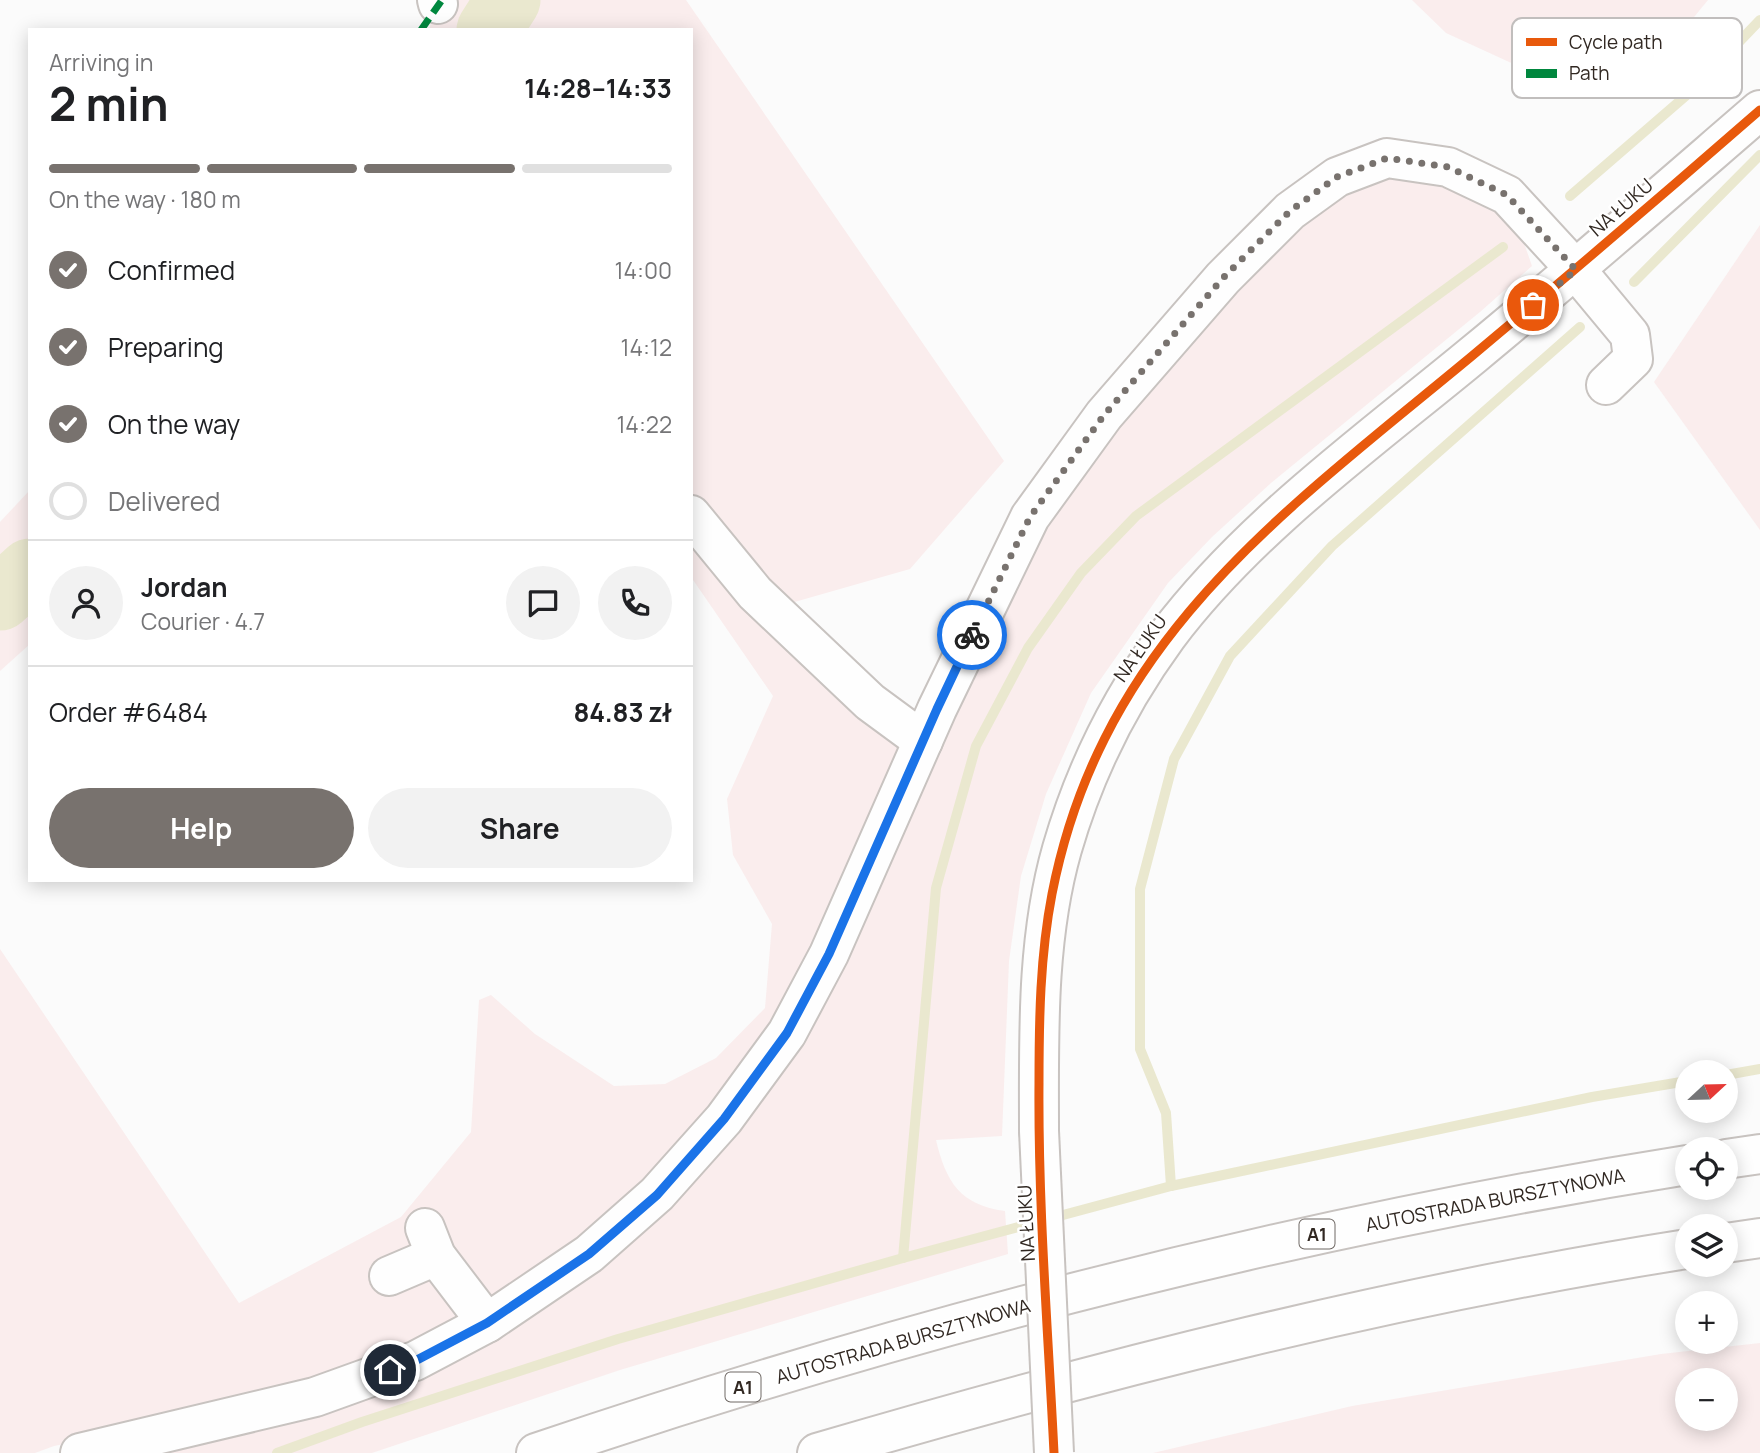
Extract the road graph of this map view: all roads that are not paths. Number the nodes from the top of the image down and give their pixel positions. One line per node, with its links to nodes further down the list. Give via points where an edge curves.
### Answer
1 (1760, 110): 2 (main road, NA ŁUKU)
2 (1576, 270): 3 (main road, via 1630,335 1633,359); 5 (main road, via 1507,195 1448,167 1387,158 1337,177 1290,211 1223,278 1104,415 1030,517); 17 (main road, NA ŁUKU, bridge, via 1279,516 1168,635 1112,723 1062,850 1043,960 1039,1131)
3 (1606, 385)
4 (693, 517): 5 (main road, via 755,593 870,702)
5 (923, 741): 13 (main road, via 829,954 787,1033 724,1119 657,1195 589,1254)
6 (1760, 1154): 7 (main road)
7 (1738, 1157)
8 (1675, 1167): 15 (main road, AUTOSTRADA BURSZTYNOWA / A1, via 1300,1237 951,1324)
9 (1760, 1238): 10 (main road)
10 (1738, 1241)
11 (1675, 1251): 16 (main road, via 1327,1318 974,1407)
12 (389, 1276): 13 (main road, via 431,1242)
13 (487, 1323): 14 (main road, via 415,1361 315,1397)
14 (80, 1453)
15 (536, 1453)
16 (817, 1453)
17 (1054, 1453)

